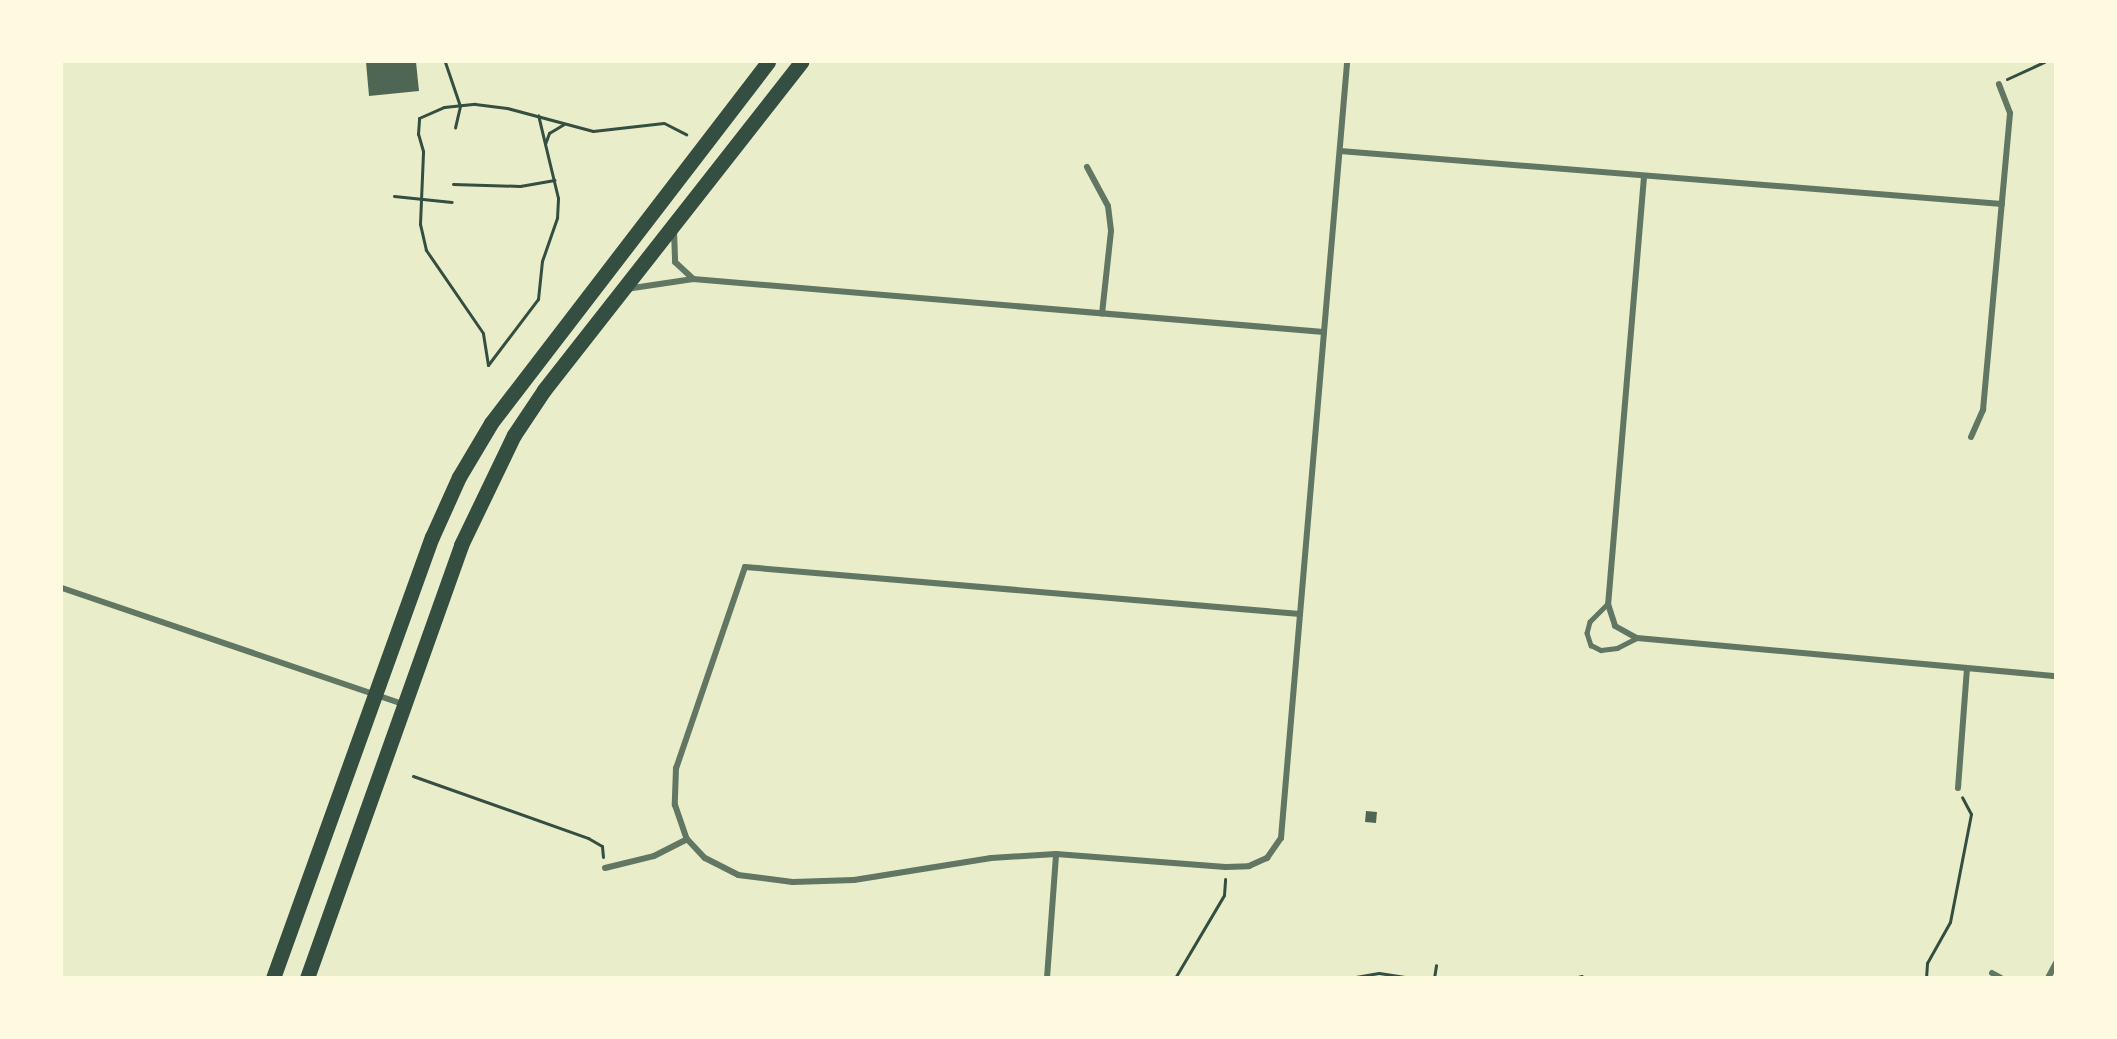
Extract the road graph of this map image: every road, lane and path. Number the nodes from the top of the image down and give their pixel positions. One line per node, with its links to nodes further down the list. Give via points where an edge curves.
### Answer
1 (445, 62): 7 (path)
2 (768, 62): 34 (main road, via 491,423 459,477 432,537)
3 (801, 62): 22 (main road)
4 (1347, 62): 13 (street)
5 (2044, 62): 6 (path)
6 (1999, 84): 21 (street, via 2010,113)
7 (460, 106): 8 (path, via 507,108); 10 (path); 19 (path, via 428,111 419,118 423,151)
8 (538, 115): 9 (path); 12 (path)
9 (564, 124): 11 (path, via 619,131 664,123); 12 (path, via 549,133)
10 (455, 127)
11 (686, 134)
12 (545, 144): 16 (path)
13 (1340, 151): 15 (street); 26 (street)
14 (1088, 167): 25 (street, via 1108,206 1111,231)
15 (1644, 177): 21 (street); 29 (street)
16 (554, 180): 17 (path, via 520,186); 19 (path, via 557,218 542,261 538,299 488,365 483,333 426,250 420,224)
17 (453, 184)
18 (394, 196): 19 (path)
19 (421, 198): 20 (path)
20 (452, 202)
21 (2002, 204): 27 (street, via 1983,410)
22 (674, 227): 23 (street, via 675,262); 24 (main road)
23 (693, 279): 24 (street); 25 (street)
24 (624, 290): 35 (main road, via 544,390 493,475 461,545)
25 (1102, 314): 26 (street)
26 (1324, 332): 30 (street)
27 (1971, 437)
28 (62, 588): 34 (street)
29 (1608, 604): 31 (street, via 1615,626); 31 (lane, via 1590,622 1587,633 1591,645 1601,650 1617,648)
30 (1300, 614): 38 (street, via 745,567 676,768 675,805); 41 (street, via 1281,838 1267,858 1249,866)
31 (1636, 638): 32 (street)
32 (1967, 668): 33 (street); 37 (street)
33 (2055, 676)
34 (374, 694): 35 (street); 46 (main road)
35 (403, 704): 47 (main road)
36 (413, 776): 40 (path, via 588,838 602,846)
37 (1958, 788): 54 (path, via 1971,814 1950,922 1927,963)
38 (687, 840): 39 (street, via 705,858 738,875 793,882 854,880 991,858); 40 (street, via 654,856)
39 (1056, 854): 41 (street); 48 (street)
40 (605, 867)
41 (1226, 867): 49 (path, via 1224,895)
42 (2055, 963): 56 (street)
43 (1436, 965): 52 (path)
44 (1992, 973): 55 (street)
45 (1582, 976): 53 (path)
46 (273, 978)
47 (307, 978)
48 (1047, 978)
49 (1175, 978)
50 (1350, 978): 51 (path, via 1379,973)
51 (1410, 978)
52 (1434, 978)
53 (1574, 978)
54 (1926, 978)
55 (2001, 978)
56 (2048, 978)

